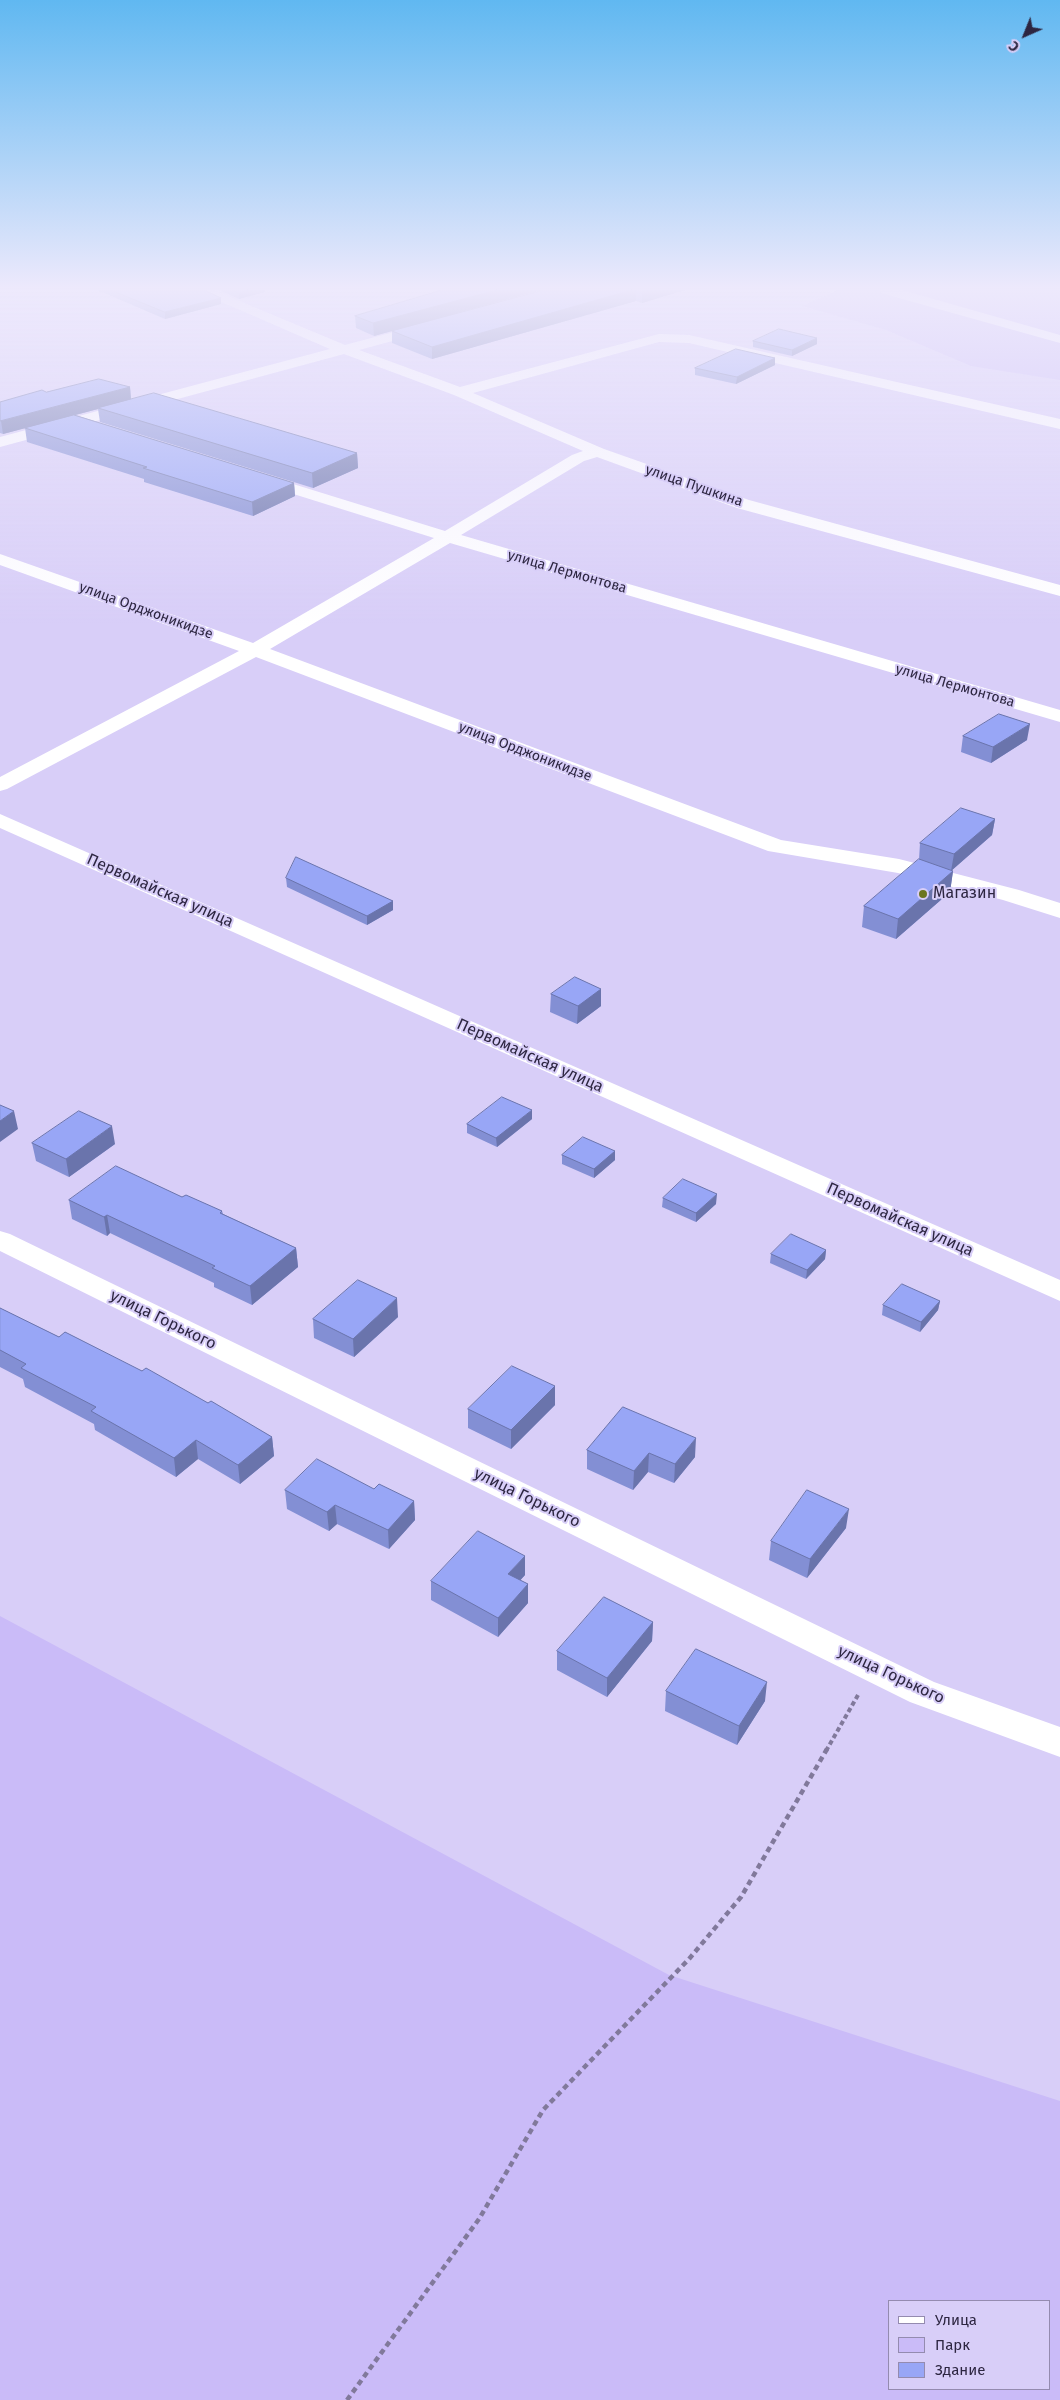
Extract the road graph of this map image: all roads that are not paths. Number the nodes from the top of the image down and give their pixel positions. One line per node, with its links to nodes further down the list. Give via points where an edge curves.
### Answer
1 (146, 402): 4 (street)
2 (482, 402): 8 (street, улица Пушкина)
3 (964, 402): 5 (street)
4 (75, 421): 6 (street); 7 (street)
5 (1060, 424)
6 (103, 430)
7 (0, 442)
8 (598, 452): 10 (street, via 578,458); 12 (street, улица Пушкина, via 743,504)
9 (243, 473): 10 (street, улица Лермонтова)
10 (448, 537): 13 (street); 14 (street, улица Лермонтова)
11 (0, 559): 13 (street, улица Орджоникидзе)
12 (1060, 591)
13 (255, 650): 15 (street); 17 (street, улица Орджоникидзе, via 776,846 899,866)
14 (1060, 716)
15 (0, 785)
16 (0, 820): 19 (street, Первомайская улица)
17 (1060, 910)
18 (0, 1240): 20 (street, улица Горького, via 922,1692)
19 (1060, 1291)
20 (1060, 1742)

